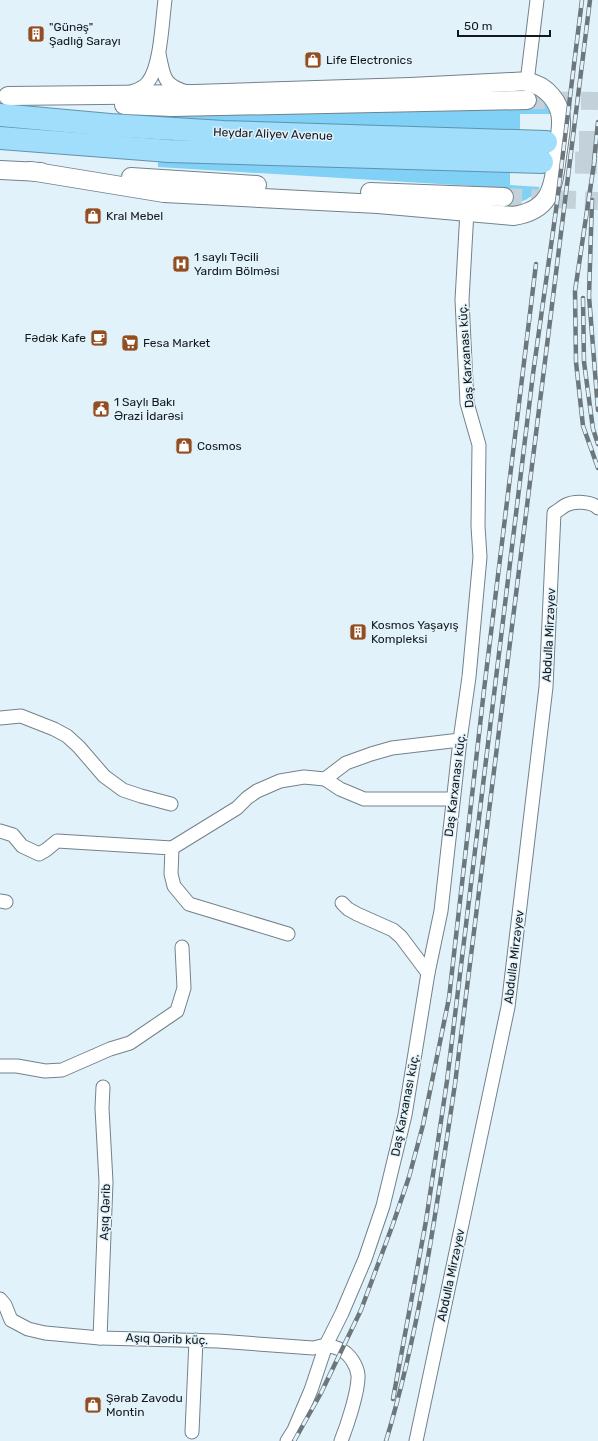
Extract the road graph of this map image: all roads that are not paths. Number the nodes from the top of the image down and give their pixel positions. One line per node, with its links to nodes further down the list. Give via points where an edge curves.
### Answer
1 (164, 0): 3 (street)
2 (537, 0): 4 (street)
3 (159, 52): 5 (street, via 148,83); 6 (street, via 164,77 169,84 176,89)
4 (527, 82): 6 (main road); 14 (main road, via 548,93 559,108 561,122 554,181 550,192 536,208 522,214 503,215)
5 (126, 94): 6 (main road); 7 (main road)
6 (194, 94)
7 (4, 95): 8 (main road, via 156,107)
8 (527, 100)
9 (0, 115): 10 (highway, Heydar Aliyev Avenue, via 118,126 544,152 169,151)
10 (0, 138)
11 (0, 170): 12 (main road)
12 (30, 171): 13 (main road, via 352,191); 14 (main road, via 164,193)
13 (504, 197)
14 (468, 211): 17 (street, Daş Karxanası küç., via 462,300 467,403 479,445 480,547 469,677)
15 (598, 508): 36 (street, Abdulla Mirzəyev, via 581,502 567,505 554,513 546,687 508,1007)
16 (0, 718): 20 (street, via 22,716 54,729 67,736 104,776 123,790)
17 (460, 740): 18 (street, via 392,748 371,754 346,763); 19 (street, Daş Karxanası küç.)
18 (325, 780): 19 (street, via 364,798); 22 (street, via 304,777 280,781 257,791 237,808)
19 (453, 799): 26 (street, Daş Karxanası küç., via 440,912)
20 (171, 804)
21 (0, 831): 22 (street, via 13,835 22,846 39,854 57,841)
22 (172, 848): 24 (street, via 171,874 174,886 190,904)
23 (342, 903): 26 (street, via 357,914 393,930)
24 (288, 934)
25 (182, 947): 27 (street, via 184,988 177,1011 130,1043 62,1070 45,1071)
26 (428, 973): 32 (street, Daş Karxanası küç., via 405,1115 383,1206 365,1259)
27 (0, 1066)
28 (103, 1087): 30 (street, Aşıq Qərib, via 106,1182)
29 (0, 1299): 30 (street, Aşıq Qərib küç., via 11,1320 28,1329)
30 (100, 1338): 31 (street, Aşıq Qərib küç.)
31 (196, 1340): 32 (street, Aşıq Qərib küç., via 313,1348); 33 (street)
32 (326, 1345): 34 (street, via 311,1390); 35 (street, via 342,1350 356,1366 358,1376 355,1397)
33 (192, 1432)
34 (287, 1441)
35 (341, 1441)
36 (416, 1441)

